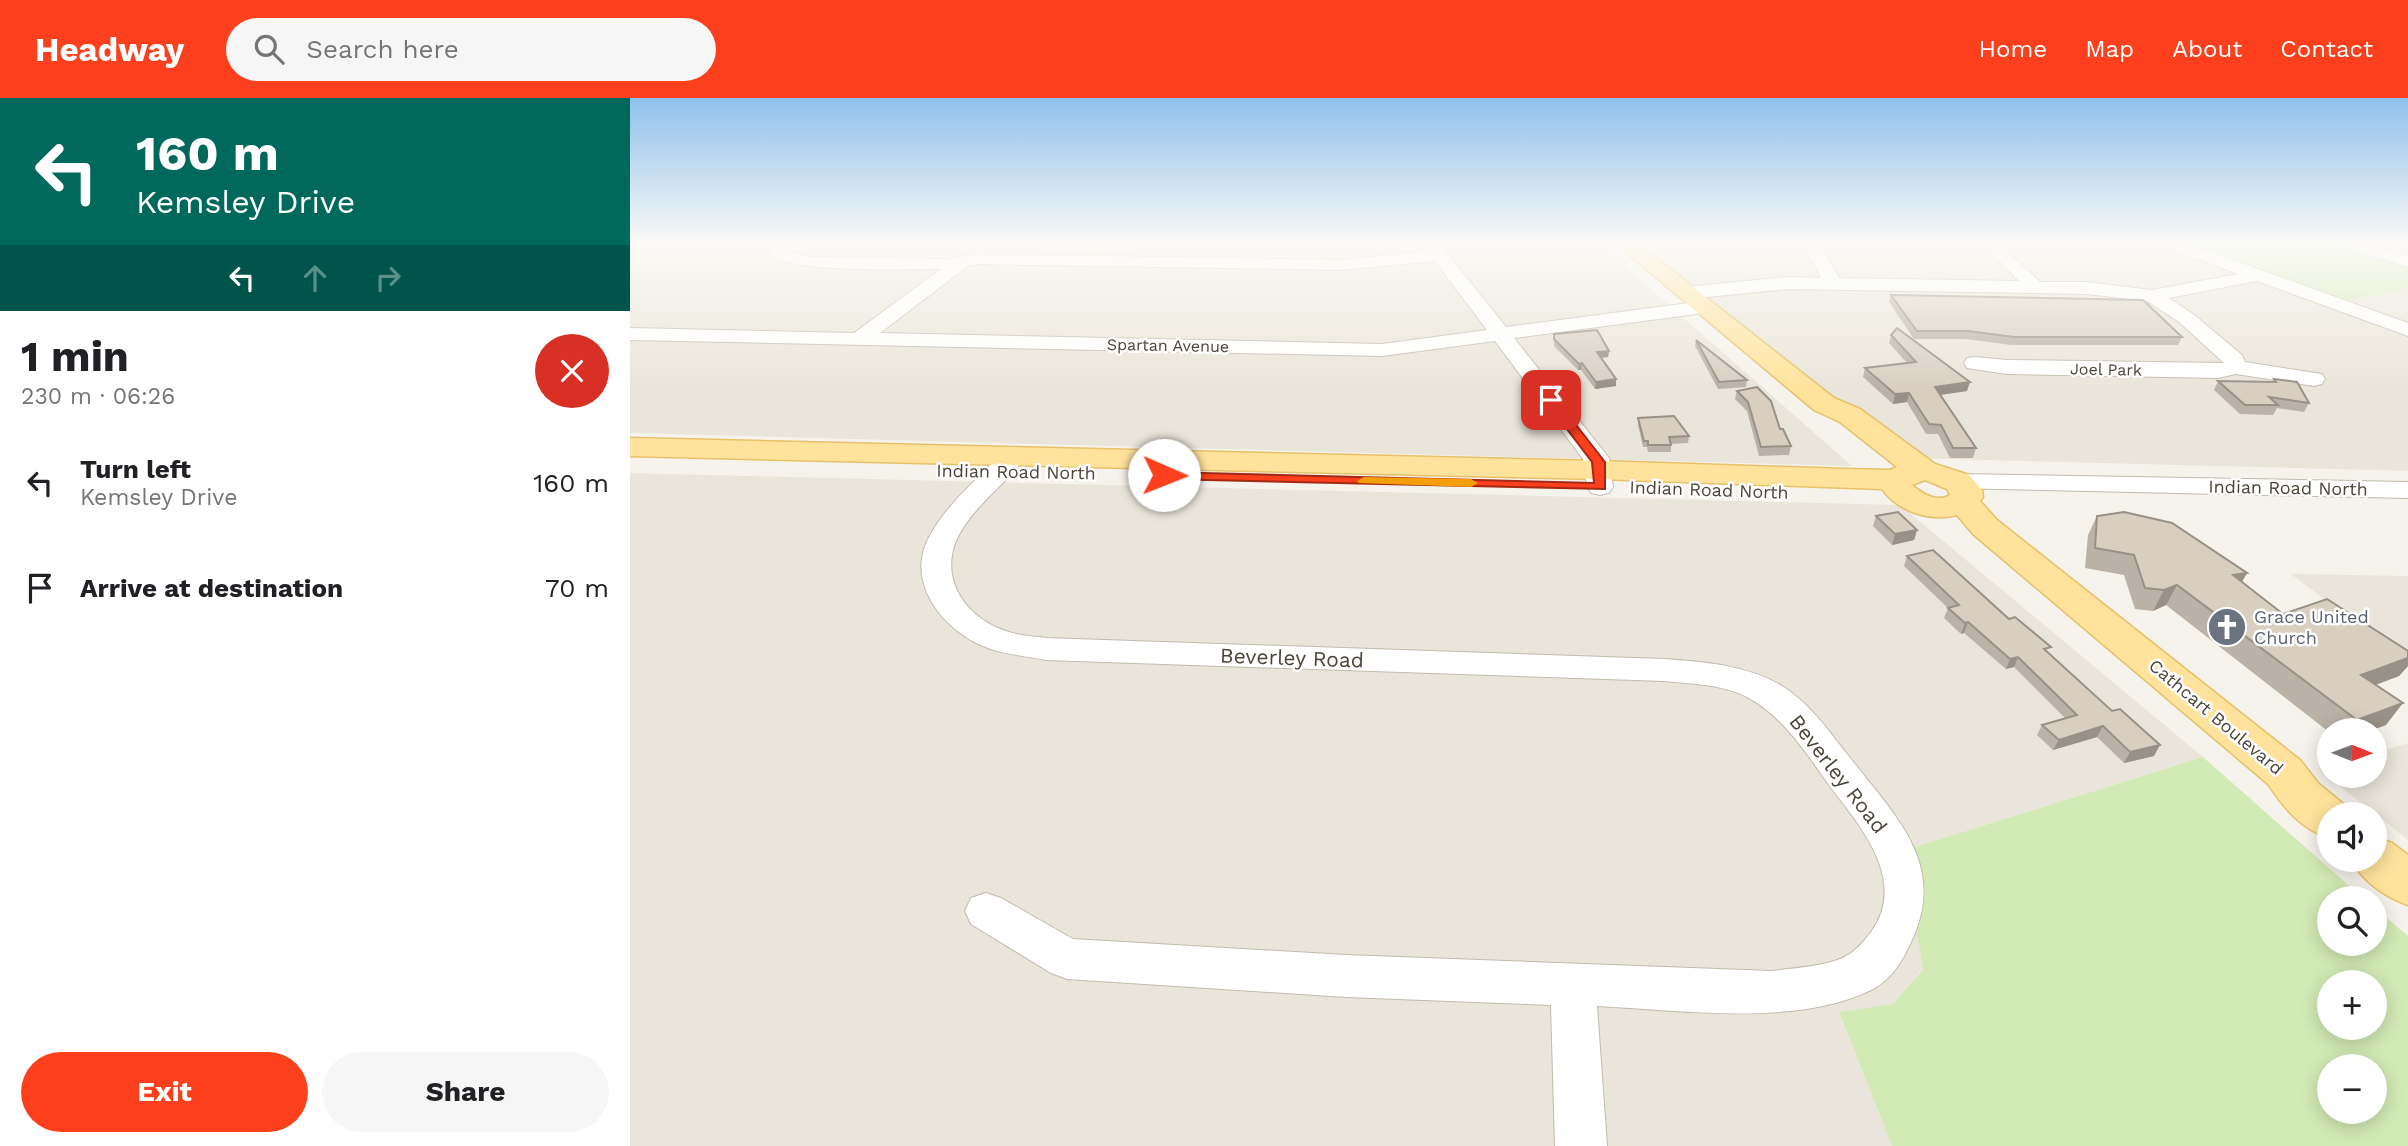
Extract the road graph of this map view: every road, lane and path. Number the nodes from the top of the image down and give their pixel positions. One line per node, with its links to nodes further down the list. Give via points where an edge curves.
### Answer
1 (922, 292): 13 (street)
2 (1468, 292): 12 (street)
3 (1685, 292): 9 (main road)
4 (1730, 292): 9 (street, Spartan Avenue)
5 (2120, 292): 8 (street, Spartan Avenue)
6 (2173, 292): 8 (street)
7 (2305, 292): 10 (street)
8 (2152, 296): 15 (street, via 2186,318 2234,360)
9 (1695, 300): 12 (street, Spartan Avenue); 21 (main road, Cathcart Boulevard, via 1824,404 1818,410 1889,464)
10 (2408, 330)
11 (630, 334): 13 (street, Spartan Avenue)
12 (1502, 336): 13 (street, Spartan Avenue, via 1382,350); 20 (street, via 1596,458)
13 (859, 339)
14 (1975, 363): 15 (street, Joel Park, via 2218,371)
15 (2236, 367): 16 (street, Joel Park)
16 (2314, 379)
17 (630, 447): 19 (main road, Indian Road North)
18 (630, 463): 19 (main road, Indian Road North)
19 (1007, 463): 20 (main road, Indian Road North); 28 (street, Beverley Road, via 949,529 935,563 941,596 949,607 999,640 1046,649 1664,670 1740,681 1779,701 1799,718 1877,821 1901,863 1905,902 1899,923 1876,960 1857,974 1772,992)
20 (1600, 478): 21 (main road, Indian Road North)
21 (1932, 489): 22 (street, Indian Road North); 23 (street, Indian Road North, via 2237,502); 24 (main road, Cathcart Boulevard, via 2269,782)
22 (2408, 490)
23 (2408, 500)
24 (2316, 808)
25 (2387, 866): 26 (main road)
26 (2408, 884)
27 (986, 911): 28 (street, Beverley Road, via 1068,959 1346,976)
28 (1573, 983): 29 (street)
29 (1581, 1146)

